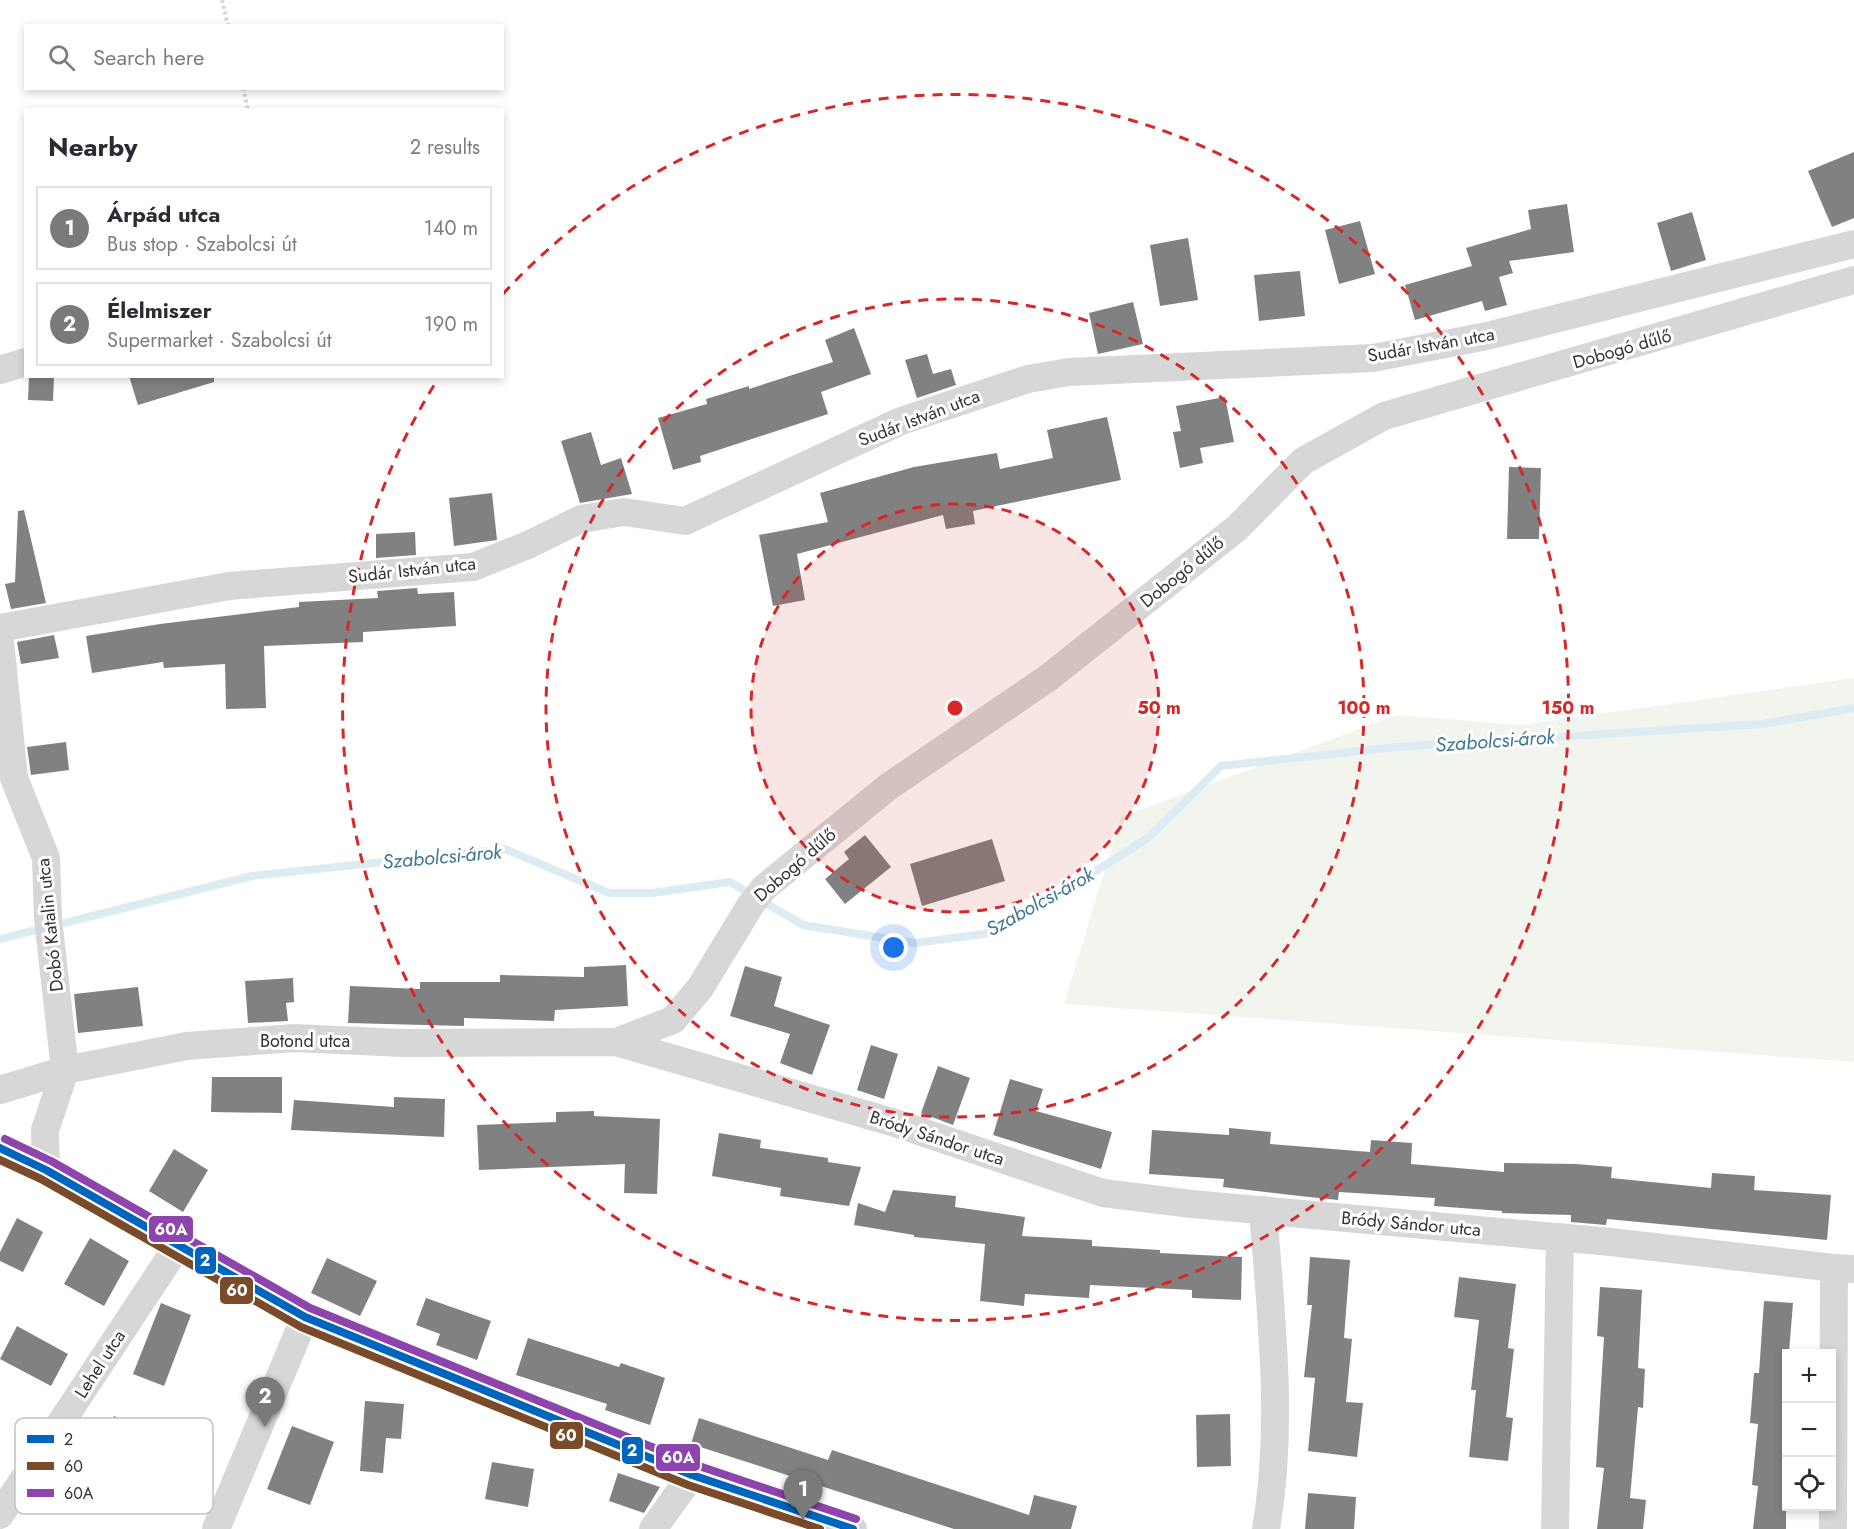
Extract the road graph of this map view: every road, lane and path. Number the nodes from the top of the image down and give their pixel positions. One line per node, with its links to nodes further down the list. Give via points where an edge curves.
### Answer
1 (222, 0): 2 (path)
2 (228, 24)
3 (243, 90): 4 (path)
4 (248, 108)
5 (1854, 244): 9 (street, Sudár István utca, via 1487,336 1373,358 1069,372 1028,379 902,421 685,521 624,512 581,519 473,567 229,586)
6 (1854, 280): 11 (street, Dobogó dűlő, via 1384,416 1303,461 1237,528 1048,678 888,787 757,897 700,988 673,1020)
7 (24, 363): 8 (street)
8 (0, 370)
9 (0, 628)
10 (0, 641): 12 (street, Dobó Katalin utca, via 14,778 46,858)
11 (616, 1042): 12 (street, Botond utca, via 404,1043 296,1038 187,1046); 16 (street, Bródy Sándor utca, via 895,1124 1102,1193)
12 (65, 1070): 13 (street, Botond utca); 15 (street, via 45,1130)
13 (0, 1090)
14 (0, 1148): 15 (street)
15 (46, 1170): 18 (street)
16 (1263, 1210): 17 (street, Bródy Sándor utca); 28 (street, via 1275,1366 1272,1494)
17 (1560, 1238): 19 (street, Bródy Sándor utca); 29 (street)
18 (179, 1244): 20 (street); 21 (street, Lehel utca)
19 (1844, 1269): 30 (street)
20 (305, 1317): 22 (street); 25 (street)
21 (64, 1418)
22 (692, 1475): 26 (street); 27 (street)
23 (15, 1492): 24 (street, Lehel utca)
24 (0, 1515)
25 (216, 1529)
26 (653, 1529)
27 (853, 1529)
28 (1266, 1529)
29 (1555, 1529)
30 (1833, 1529)

